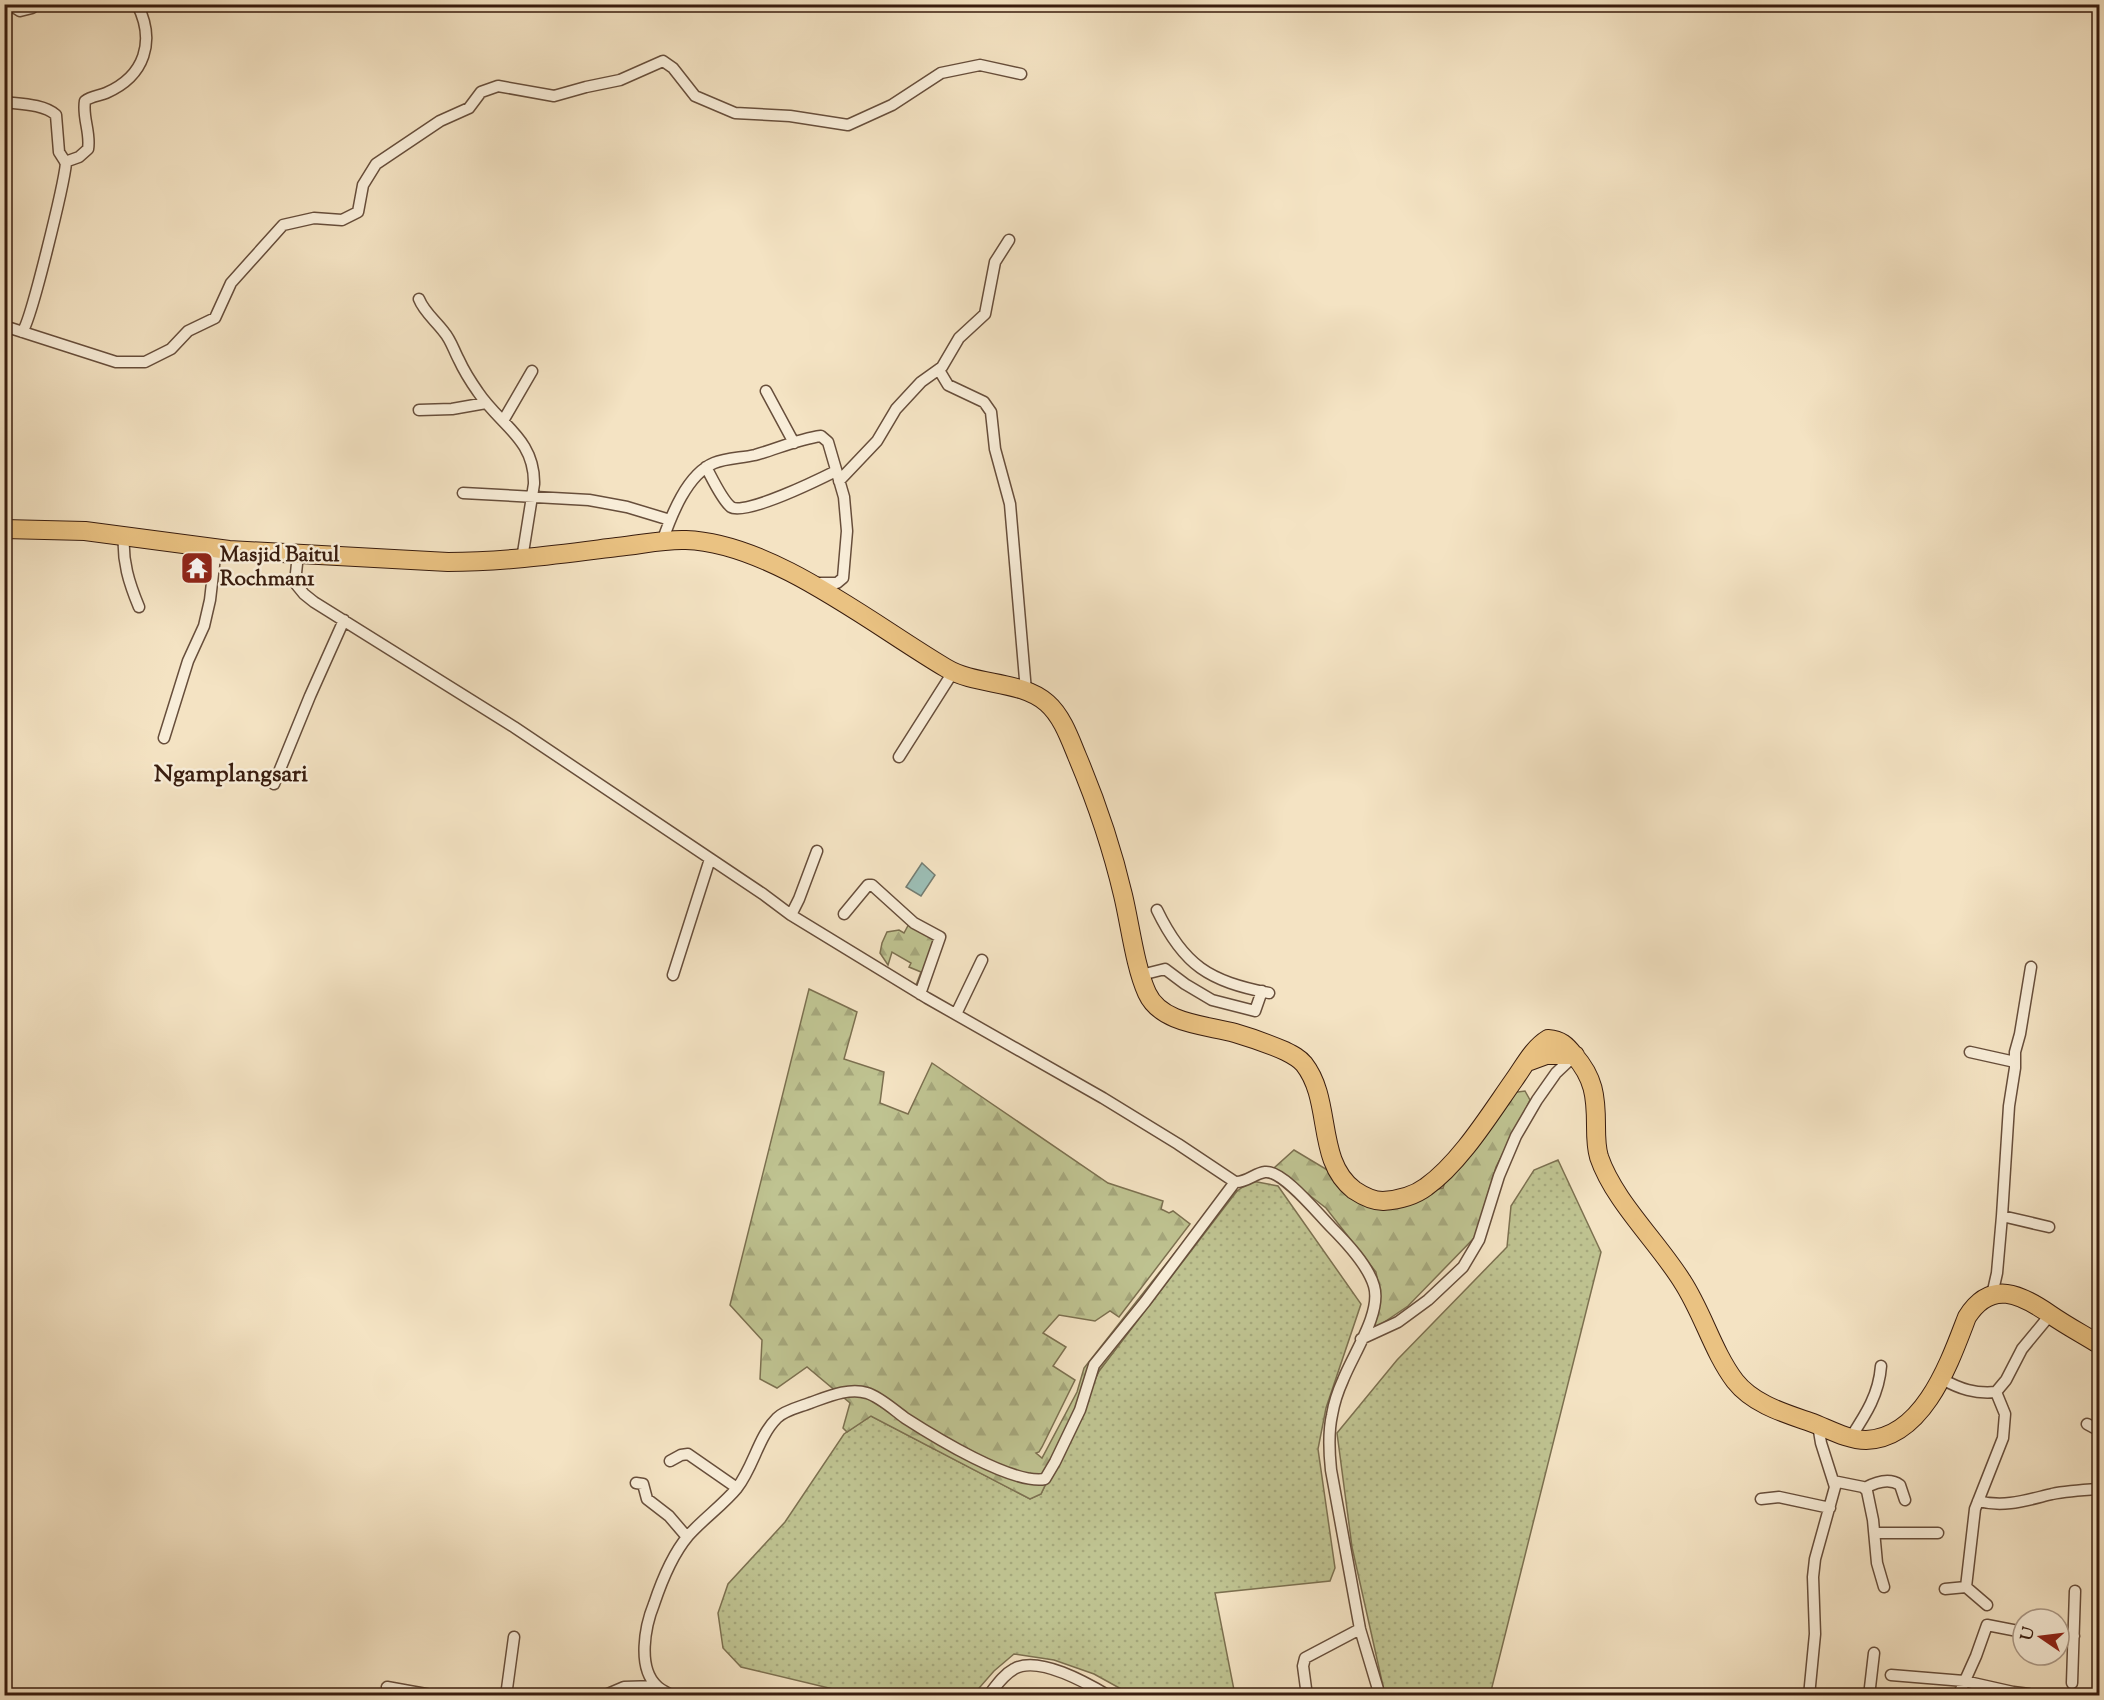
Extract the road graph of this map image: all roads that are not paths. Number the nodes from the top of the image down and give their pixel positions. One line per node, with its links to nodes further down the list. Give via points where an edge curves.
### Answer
1 (9, 4): 2 (street, via 20,11 32,8)
2 (33, 4)
3 (137, 4): 6 (street, via 148,42 146,52 128,78 85,101 88,149)
4 (1021, 75): 10 (street, via 980,65 941,73 892,105 848,124 735,113 695,96 663,61 620,80 554,96 498,86 481,92 469,108 440,121 376,164 363,185 358,212 342,220 314,218 283,225 231,283 215,318 188,331 171,350 145,362 116,362)
5 (4, 102): 6 (street, via 54,113)
6 (66, 158): 10 (street, via 56,211)
7 (1009, 240): 11 (street, via 995,262 987,311 958,338)
8 (418, 299): 14 (street, via 448,337)
9 (4, 326): 10 (street)
10 (22, 330)
11 (939, 370): 19 (street, via 921,382 896,409 877,441); 33 (street, via 948,385 984,402 991,412 995,448 1010,504)
12 (532, 371): 16 (street)
13 (766, 391): 17 (street)
14 (486, 403): 15 (street); 16 (street)
15 (419, 410)
16 (503, 421): 21 (street, via 529,454 534,473)
17 (794, 443): 18 (street); 19 (street, via 824,438)
18 (706, 467): 19 (street, via 729,506 738,509); 22 (street, via 683,494)
19 (838, 476): 29 (street, via 848,523 844,576 837,583)
20 (463, 494): 21 (street)
21 (533, 497): 22 (street, via 589,500); 28 (street)
22 (670, 520): 25 (street)
23 (4, 529): 24 (main road)
24 (124, 535): 26 (main road); 30 (street, via 127,575)
25 (662, 542): 28 (main road); 29 (main road, via 689,540 732,548)
26 (216, 548): 27 (main road); 34 (street, via 204,626 189,657)
27 (298, 554): 28 (main road, via 448,562); 31 (street, via 294,578 297,587)
28 (522, 559)
29 (808, 583): 32 (main road)
30 (139, 607)
31 (344, 620): 36 (street); 38 (street, via 514,727)
32 (953, 672): 33 (main road); 35 (street)
33 (1026, 691): 45 (main road, via 1054,710 1084,773 1121,884)
34 (164, 738)
35 (899, 757)
36 (274, 784)
37 (817, 851): 41 (street)
38 (710, 859): 41 (street); 44 (street)
39 (1157, 910): 45 (street, via 1179,950 1195,964 1239,987 1266,992 1255,1011 1212,1000 1165,969)
40 (844, 914): 46 (street, via 872,885 914,923 940,937)
41 (791, 915): 46 (street)
42 (982, 960): 47 (street)
43 (2031, 967): 50 (street)
44 (673, 975)
45 (1141, 975): 49 (main road, via 1148,995 1168,1014 1277,1047 1300,1059 1315,1086 1340,1178 1360,1194 1379,1201 1426,1188 1480,1129 1527,1063 1546,1055)
46 (920, 994): 47 (street)
47 (957, 1015): 51 (street, via 1103,1098)
48 (1970, 1052): 50 (street)
49 (1575, 1055): 56 (street, via 1550,1082 1516,1136 1498,1176 1479,1240 1463,1267 1398,1322); 62 (main road, via 1585,1067 1592,1087 1598,1155 1606,1173 1684,1283 1731,1374 1756,1400)
50 (2015, 1062): 52 (street)
51 (1235, 1182): 56 (street, via 1263,1172 1274,1173 1347,1243 1370,1276 1376,1299); 68 (street, via 1094,1365 1080,1410 1044,1479 1023,1477 979,1461 868,1393 855,1391 829,1396 779,1415)
52 (2002, 1216): 53 (street); 54 (street)
53 (2049, 1227)
54 (1992, 1294): 55 (main road, via 2011,1294); 59 (main road, via 1967,1317)
55 (2050, 1315): 57 (main road); 60 (street, via 2022,1349)
56 (1361, 1339): 83 (street, via 1340,1389 1329,1444)
57 (2100, 1345)
58 (1881, 1366): 64 (street, via 1874,1398)
59 (1942, 1379): 60 (street, via 1968,1391); 64 (main road, via 1926,1404 1895,1430 1874,1439)
60 (1996, 1392): 73 (street, via 2005,1414 2003,1437)
61 (2087, 1424): 63 (street)
62 (1818, 1425): 64 (main road); 66 (street)
63 (2100, 1431)
64 (1851, 1437)
65 (670, 1461): 68 (street, via 688,1454)
66 (1833, 1481): 69 (street); 74 (street)
67 (636, 1483): 77 (street, via 643,1484 647,1499)
68 (736, 1488): 77 (street)
69 (1865, 1488): 72 (street, via 1894,1481 1900,1485); 75 (street)
70 (2100, 1489): 73 (street, via 2008,1505)
71 (1761, 1499): 74 (street, via 1779,1497)
72 (1905, 1500)
73 (1978, 1501): 79 (street)
74 (1830, 1508): 104 (street, via 1815,1559 1815,1634)
75 (1875, 1533): 76 (street); 78 (street)
76 (1938, 1533)
77 (687, 1537): 92 (street, via 663,1579 649,1617 645,1653 648,1672)
78 (1884, 1587)
79 (1966, 1587): 80 (street); 82 (street)
80 (1945, 1589)
81 (2075, 1592): 86 (street)
82 (1987, 1605)
83 (1360, 1629): 102 (street, via 1305,1658); 103 (street)
84 (2011, 1630): 90 (street, via 1987,1625)
85 (2071, 1636): 86 (street)
86 (2074, 1636): 91 (street)
87 (514, 1637): 97 (street)
88 (1874, 1653): 105 (street)
89 (1891, 1675): 90 (street)
90 (1964, 1681): 95 (street); 106 (street)
91 (2072, 1683)
92 (657, 1686): 94 (street); 99 (street)
93 (387, 1687): 96 (street)
94 (625, 1691): 98 (street)
95 (2029, 1694)
96 (437, 1695)
97 (506, 1695)
98 (603, 1695)
99 (673, 1695)
100 (988, 1695): 101 (street, via 1007,1674 1027,1665 1056,1671)
101 (1109, 1695)
102 (1307, 1695)
103 (1380, 1695)
104 (1809, 1695)
105 (1869, 1695)
106 (1958, 1695)

